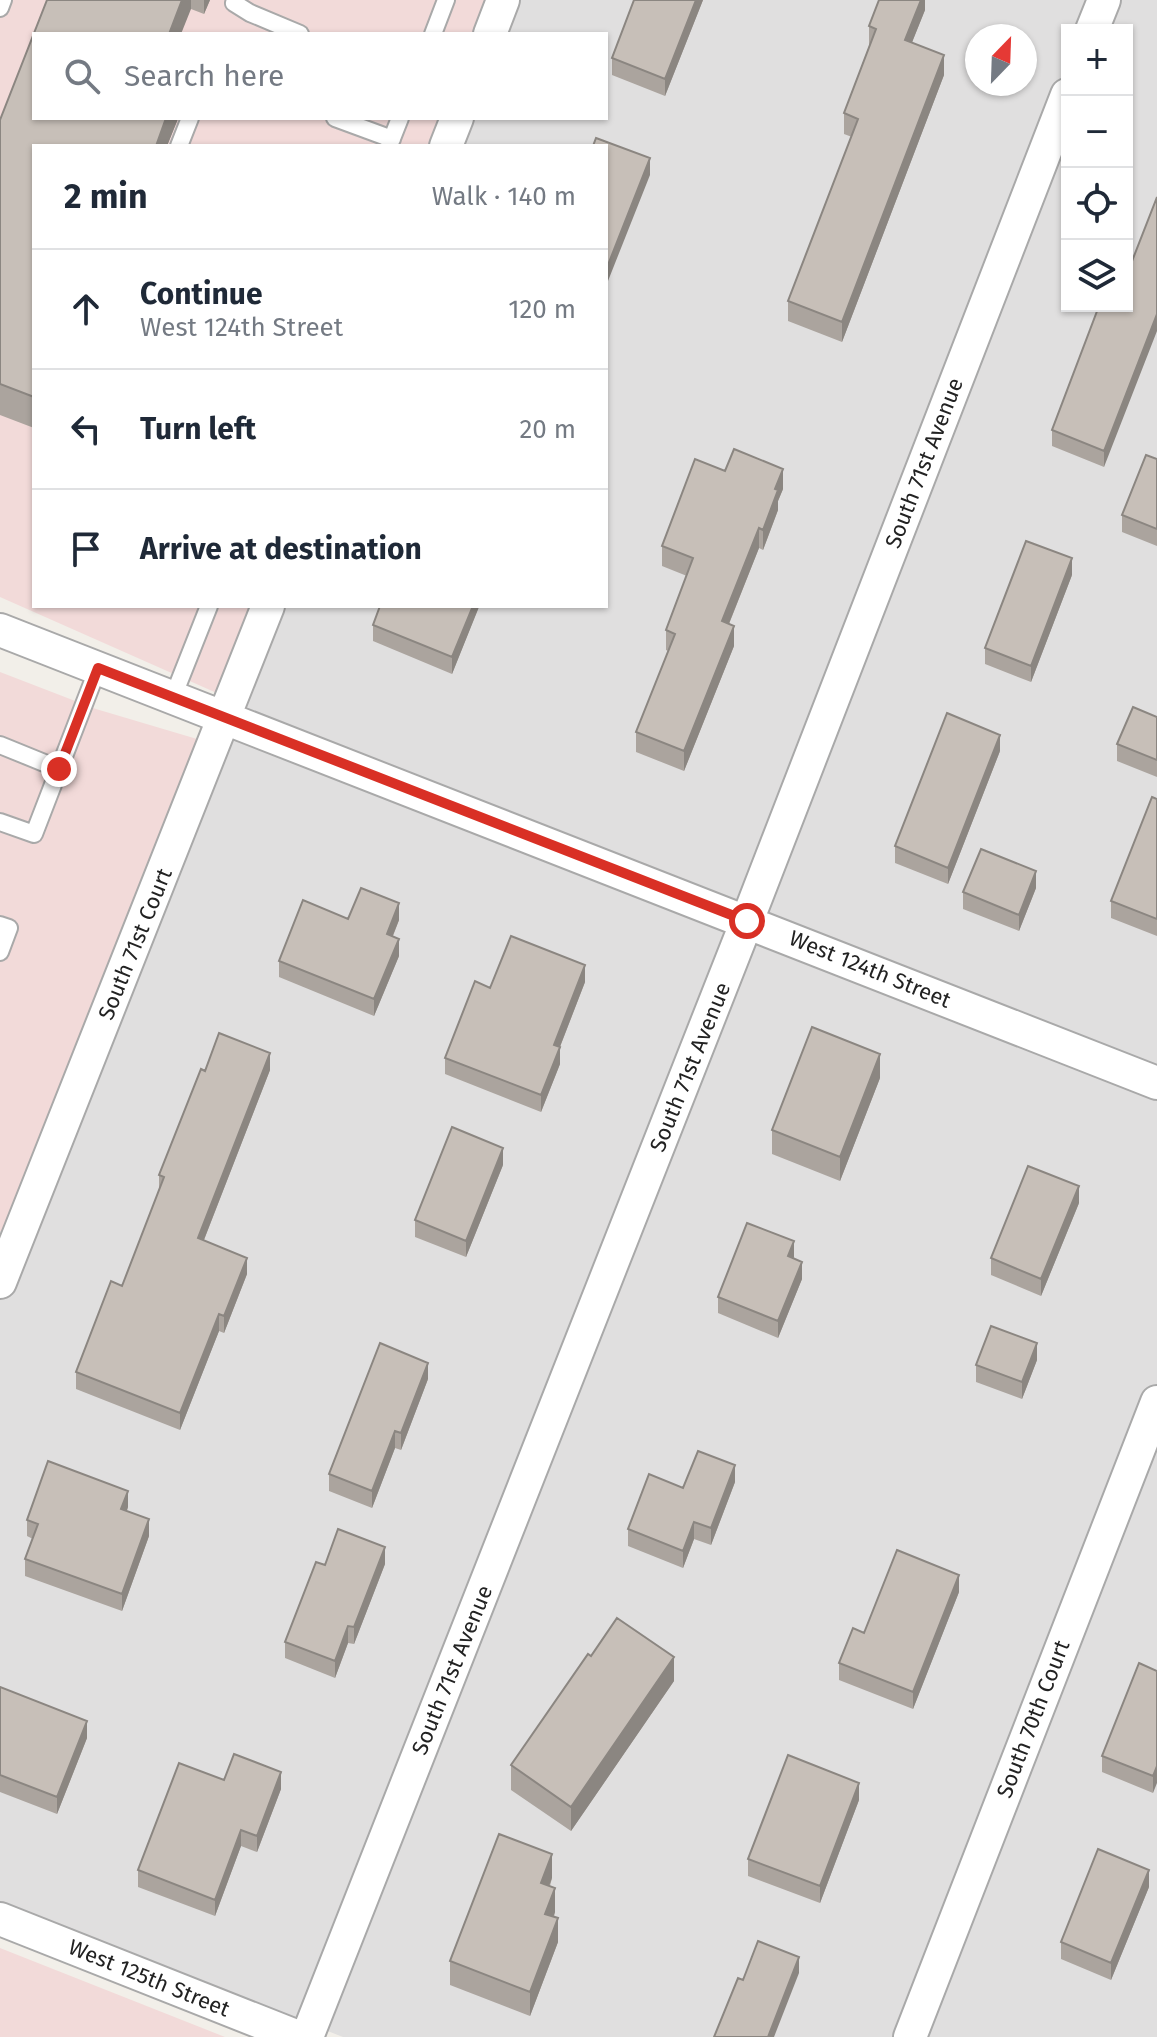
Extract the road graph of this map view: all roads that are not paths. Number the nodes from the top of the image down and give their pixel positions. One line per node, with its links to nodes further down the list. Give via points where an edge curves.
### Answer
1 (3, 0): 6 (lane)
2 (235, 0): 8 (lane, via 250,13)
3 (503, 0): 10 (street)
4 (1104, 0): 7 (street)
5 (442, 1): 9 (lane)
6 (0, 8)
7 (1094, 24)
8 (295, 32)
9 (434, 32)
10 (491, 32)
11 (1067, 96): 28 (street, South 71st Avenue)
12 (189, 120): 17 (lane)
13 (340, 120): 16 (lane)
14 (399, 120): 16 (lane)
15 (456, 120): 18 (street)
16 (390, 142)
17 (180, 144)
18 (447, 144)
19 (208, 608): 23 (lane)
20 (267, 608): 24 (street, South 71st Court)
21 (0, 630): 22 (street, West 124th Street)
22 (98, 668): 23 (street, West 124th Street); 26 (lane)
23 (173, 697): 24 (street, West 124th Street)
24 (225, 717): 28 (street, West 124th Street); 32 (street, South 71st Court)
25 (0, 745): 26 (lane)
26 (59, 769): 27 (lane, via 34,834)
27 (0, 822)
28 (747, 921): 31 (street, West 124th Street); 36 (street, South 71st Avenue)
29 (0, 925): 30 (lane, via 9,928)
30 (0, 952)
31 (1157, 1083)
32 (0, 1282)
33 (1157, 1402): 37 (street, South 70th Court)
34 (0, 1919): 35 (street, West 125th Street)
35 (298, 2037)
36 (307, 2037)
37 (910, 2037)

